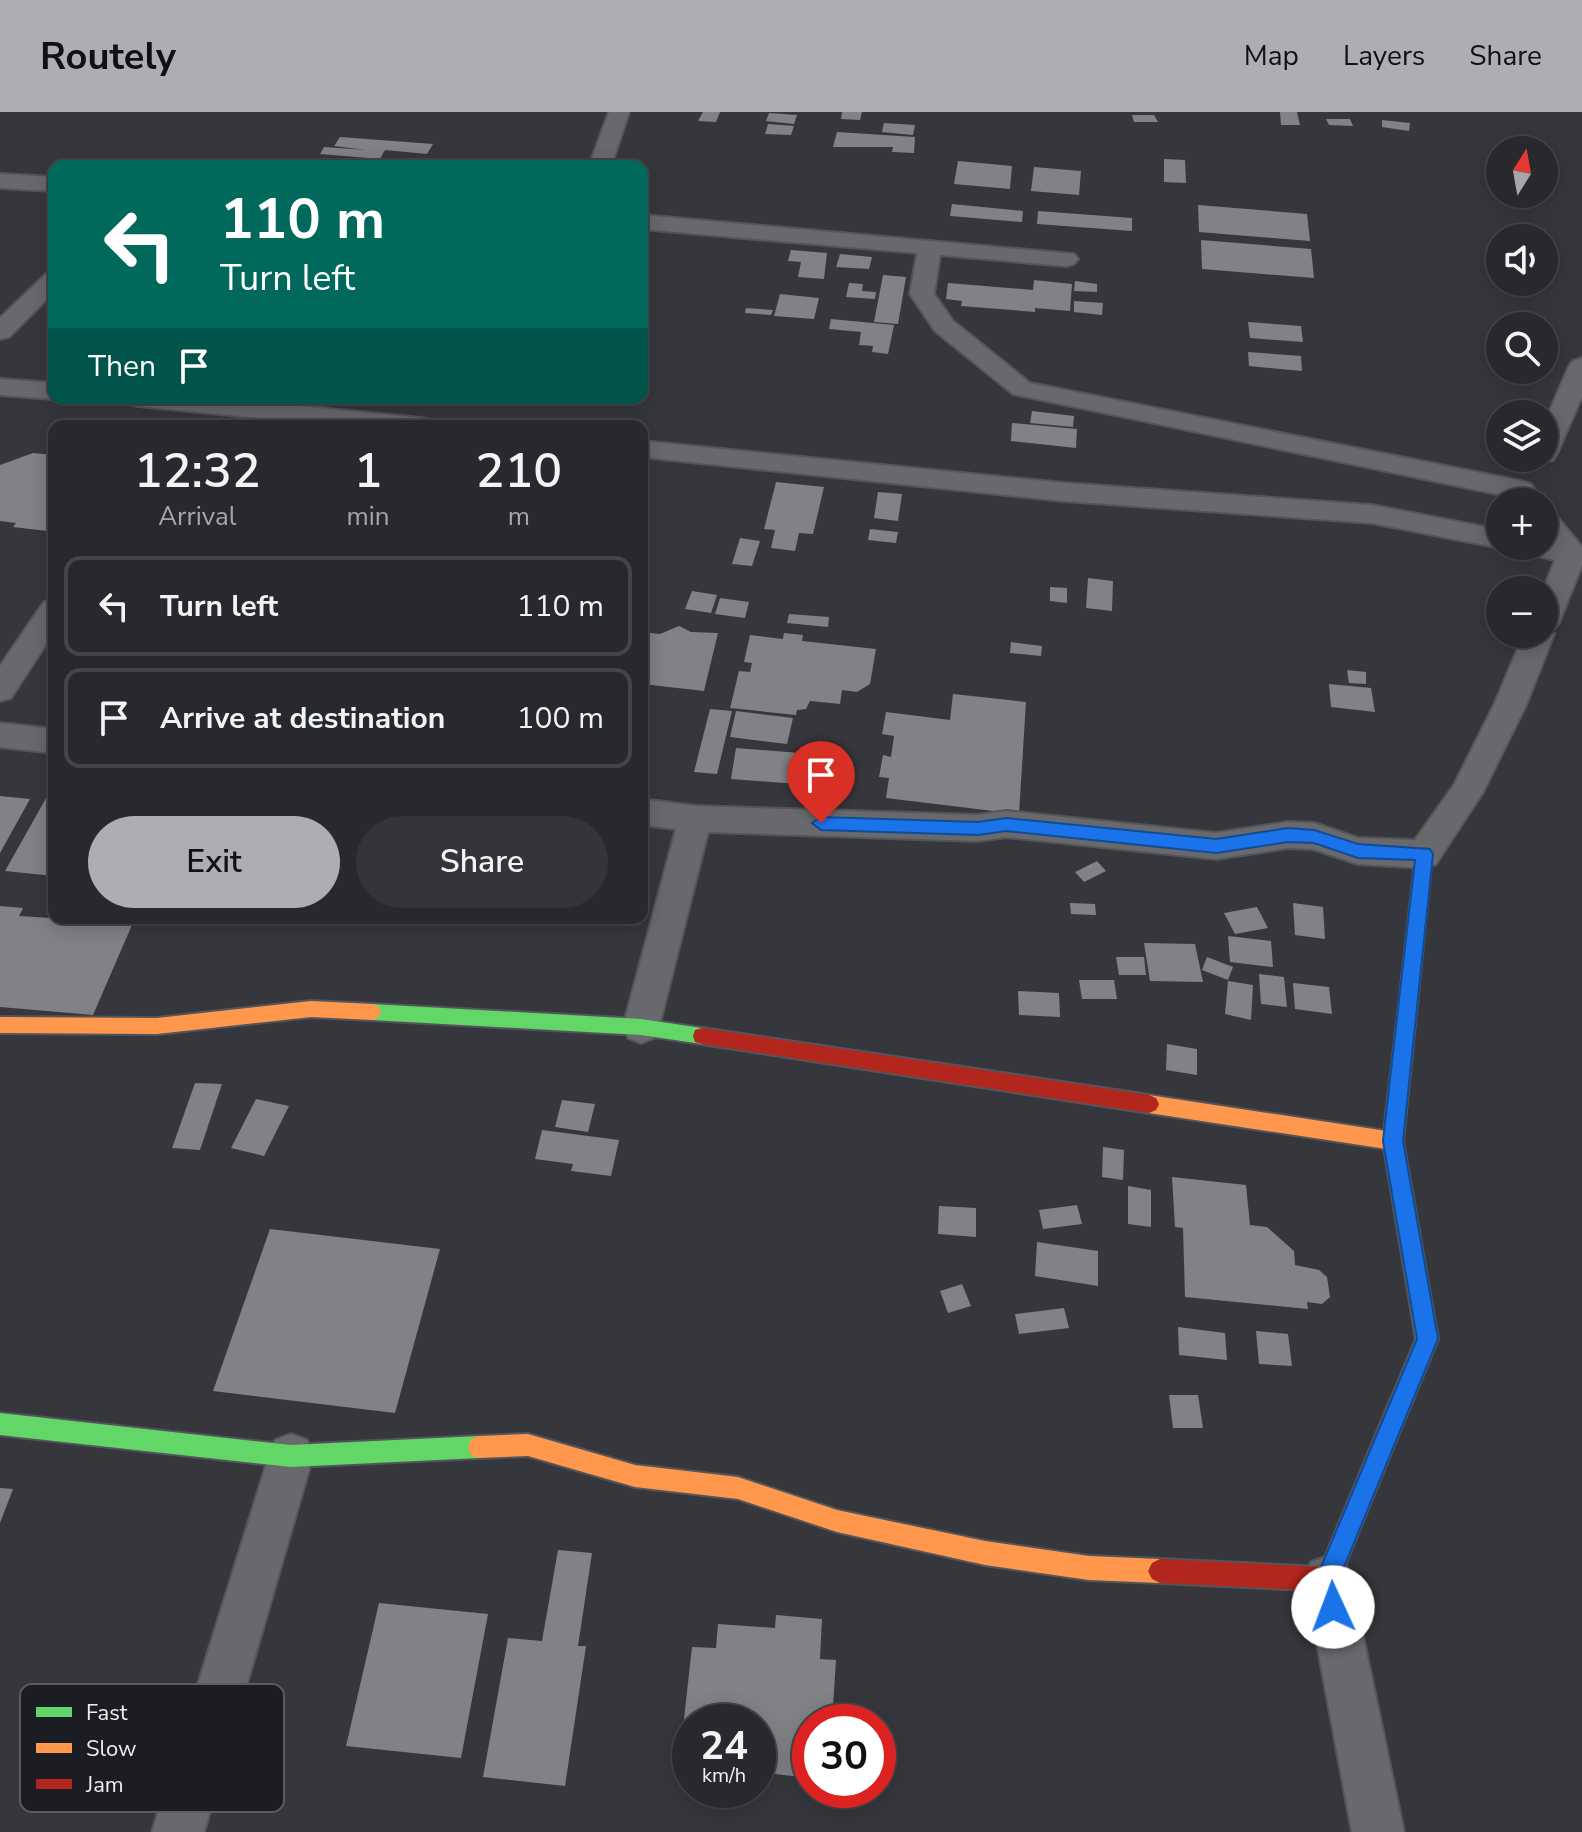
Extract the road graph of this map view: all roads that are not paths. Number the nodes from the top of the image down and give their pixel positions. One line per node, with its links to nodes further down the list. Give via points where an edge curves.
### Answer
1 (619, 112): 2 (street)
2 (602, 160)
3 (0, 181): 4 (street)
4 (48, 184)
5 (648, 223): 6 (street)
6 (930, 247): 7 (street); 17 (street, via 922,294 944,326 1022,389)
7 (1066, 259)
8 (48, 285): 9 (street)
9 (0, 332)
10 (1582, 366): 15 (street)
11 (0, 387): 12 (street)
12 (48, 391)
13 (210, 404): 14 (street)
14 (364, 420)
15 (1558, 421)
16 (648, 450): 18 (street, via 1064,492 1372,514)
17 (1488, 488)
18 (1486, 536)
19 (1558, 536): 21 (street)
20 (1558, 551): 21 (street)
21 (1572, 554): 22 (street)
22 (1558, 588)
23 (48, 618): 25 (street)
24 (1533, 648): 30 (street, via 1467,792)
25 (0, 690)
26 (0, 735): 27 (street)
27 (48, 740)
28 (648, 813): 29 (street)
29 (695, 819): 30 (street, via 978,828 1006,824 1216,846 1314,836 1358,851); 32 (street)
30 (1424, 854): 33 (street)
31 (0, 1025): 32 (street, via 157,1026 311,1009)
32 (641, 1027): 33 (street)
33 (1393, 1141): 36 (street, via 1427,1339)
34 (0, 1424): 35 (street)
35 (291, 1456): 36 (street, via 528,1445 635,1476 738,1488 837,1521 985,1553 1089,1568); 37 (street)
36 (1328, 1579): 40 (street)
37 (222, 1684)
38 (184, 1812): 39 (street)
39 (178, 1832)
40 (1378, 1832)

